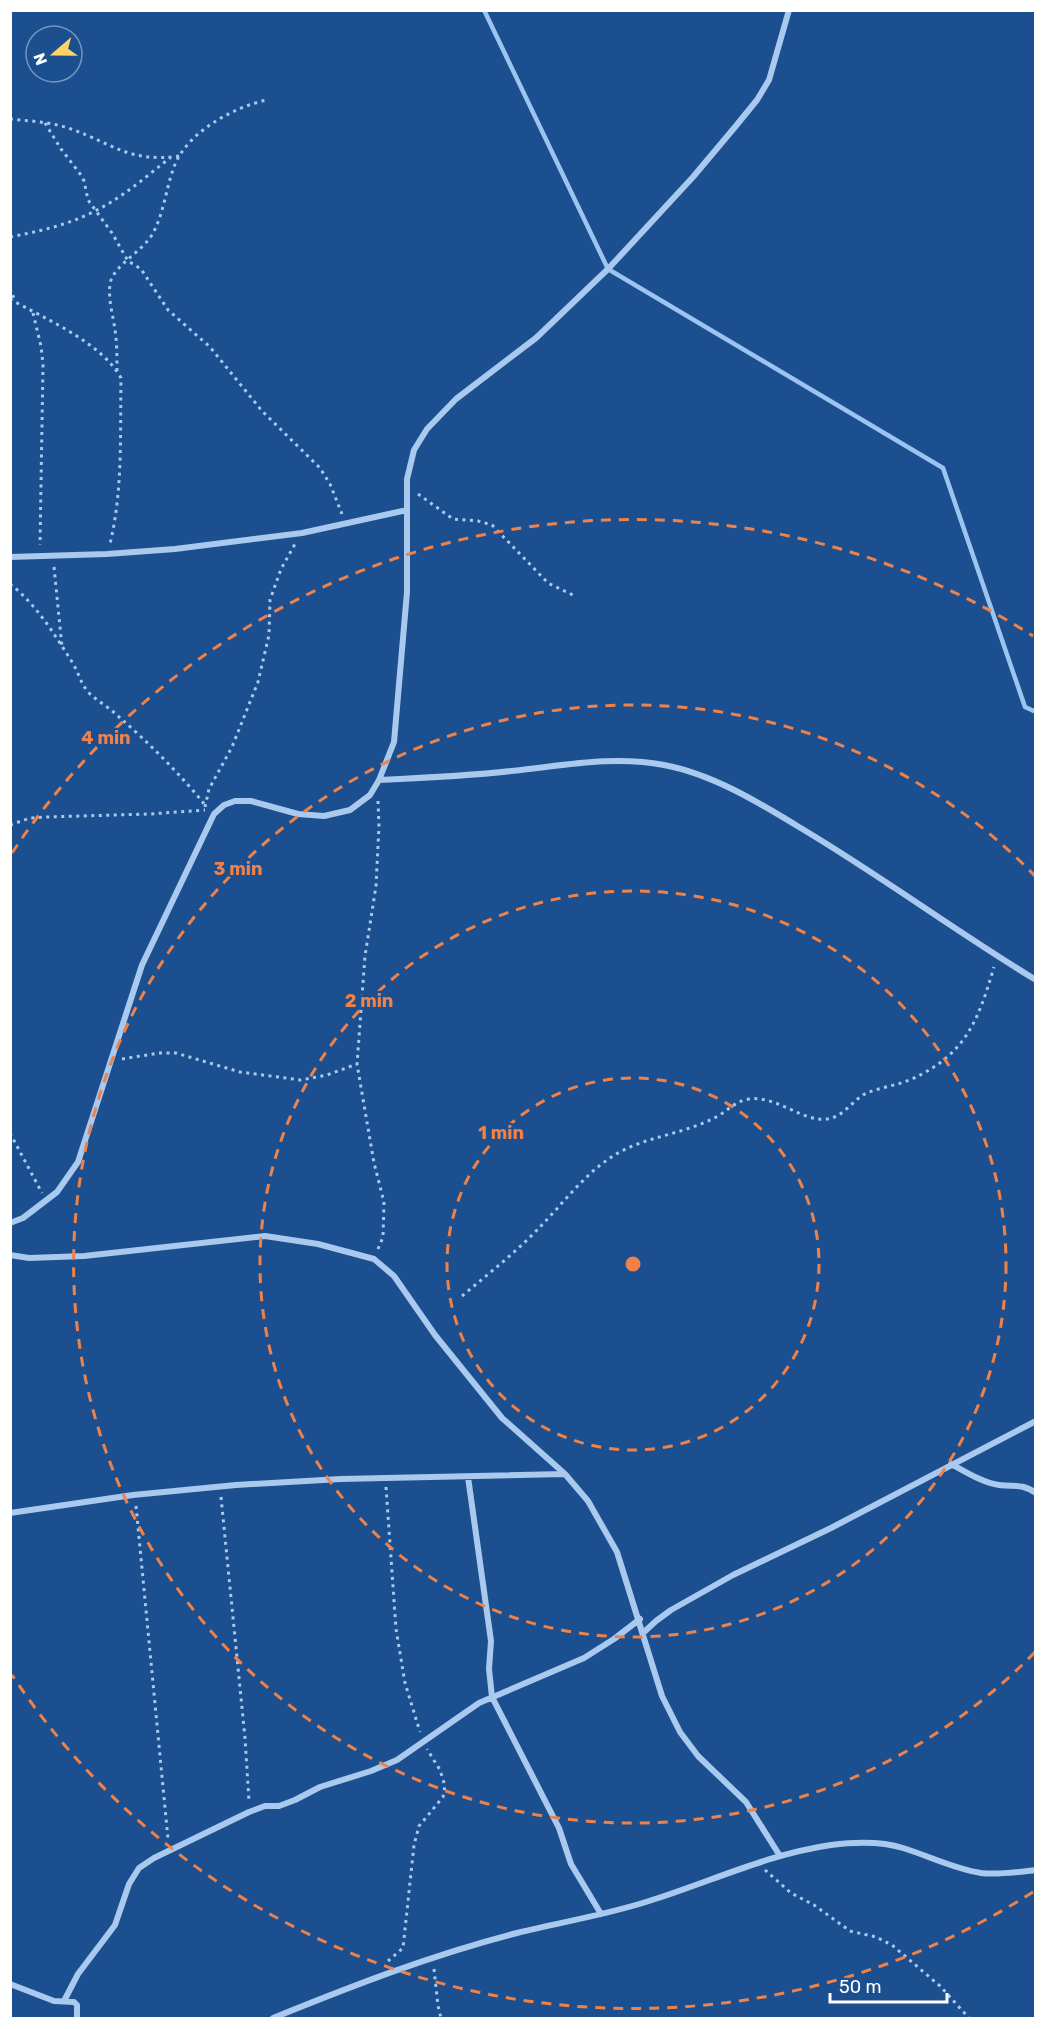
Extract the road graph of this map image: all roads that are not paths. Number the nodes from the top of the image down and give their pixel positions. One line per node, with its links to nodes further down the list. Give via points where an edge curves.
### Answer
1 (789, 10): 2 (street, via 768,80 757,100 693,177 608,269 536,338 456,399 427,429 414,450)
2 (407, 510): 3 (street, via 302,532 175,549); 4 (street, via 407,592 394,742)
3 (10, 557)
4 (378, 782): 5 (street, via 580,762 664,765 708,778 854,860); 6 (street, via 370,795 350,810 324,816 298,814 251,801 235,801 213,814 142,964 78,1162 57,1192)
5 (1035, 980)
6 (10, 1223)
7 (10, 1254): 10 (street, via 29,1258 84,1256 265,1236 318,1244 374,1259 394,1276 435,1335 502,1418)
8 (1035, 1421): 9 (street)
9 (951, 1464): 12 (street, via 990,1482 1016,1484); 15 (street, via 733,1575 671,1610)
10 (565, 1474): 11 (street); 14 (street, via 588,1501 618,1552)
11 (468, 1477): 13 (street, via 220,1486); 16 (street, via 490,1641)
12 (1035, 1493)
13 (10, 1513)
14 (640, 1619): 15 (street); 16 (street, via 584,1658)
15 (643, 1633): 17 (street, via 662,1696 680,1732 698,1756 746,1802)
16 (492, 1697): 19 (street, via 558,1828 571,1864); 21 (street, via 397,1760 279,1806 249,1812 139,1868 129,1884 115,1925 78,1974)
17 (780, 1856): 18 (street, via 831,1845 867,1843 901,1848 982,1873); 19 (street)
18 (1035, 1870)
19 (601, 1914): 23 (street, via 433,1958)
20 (10, 1984): 21 (street, via 54,2001)
21 (64, 2001): 22 (street, via 77,2005)
22 (77, 2019)
23 (273, 2019)

